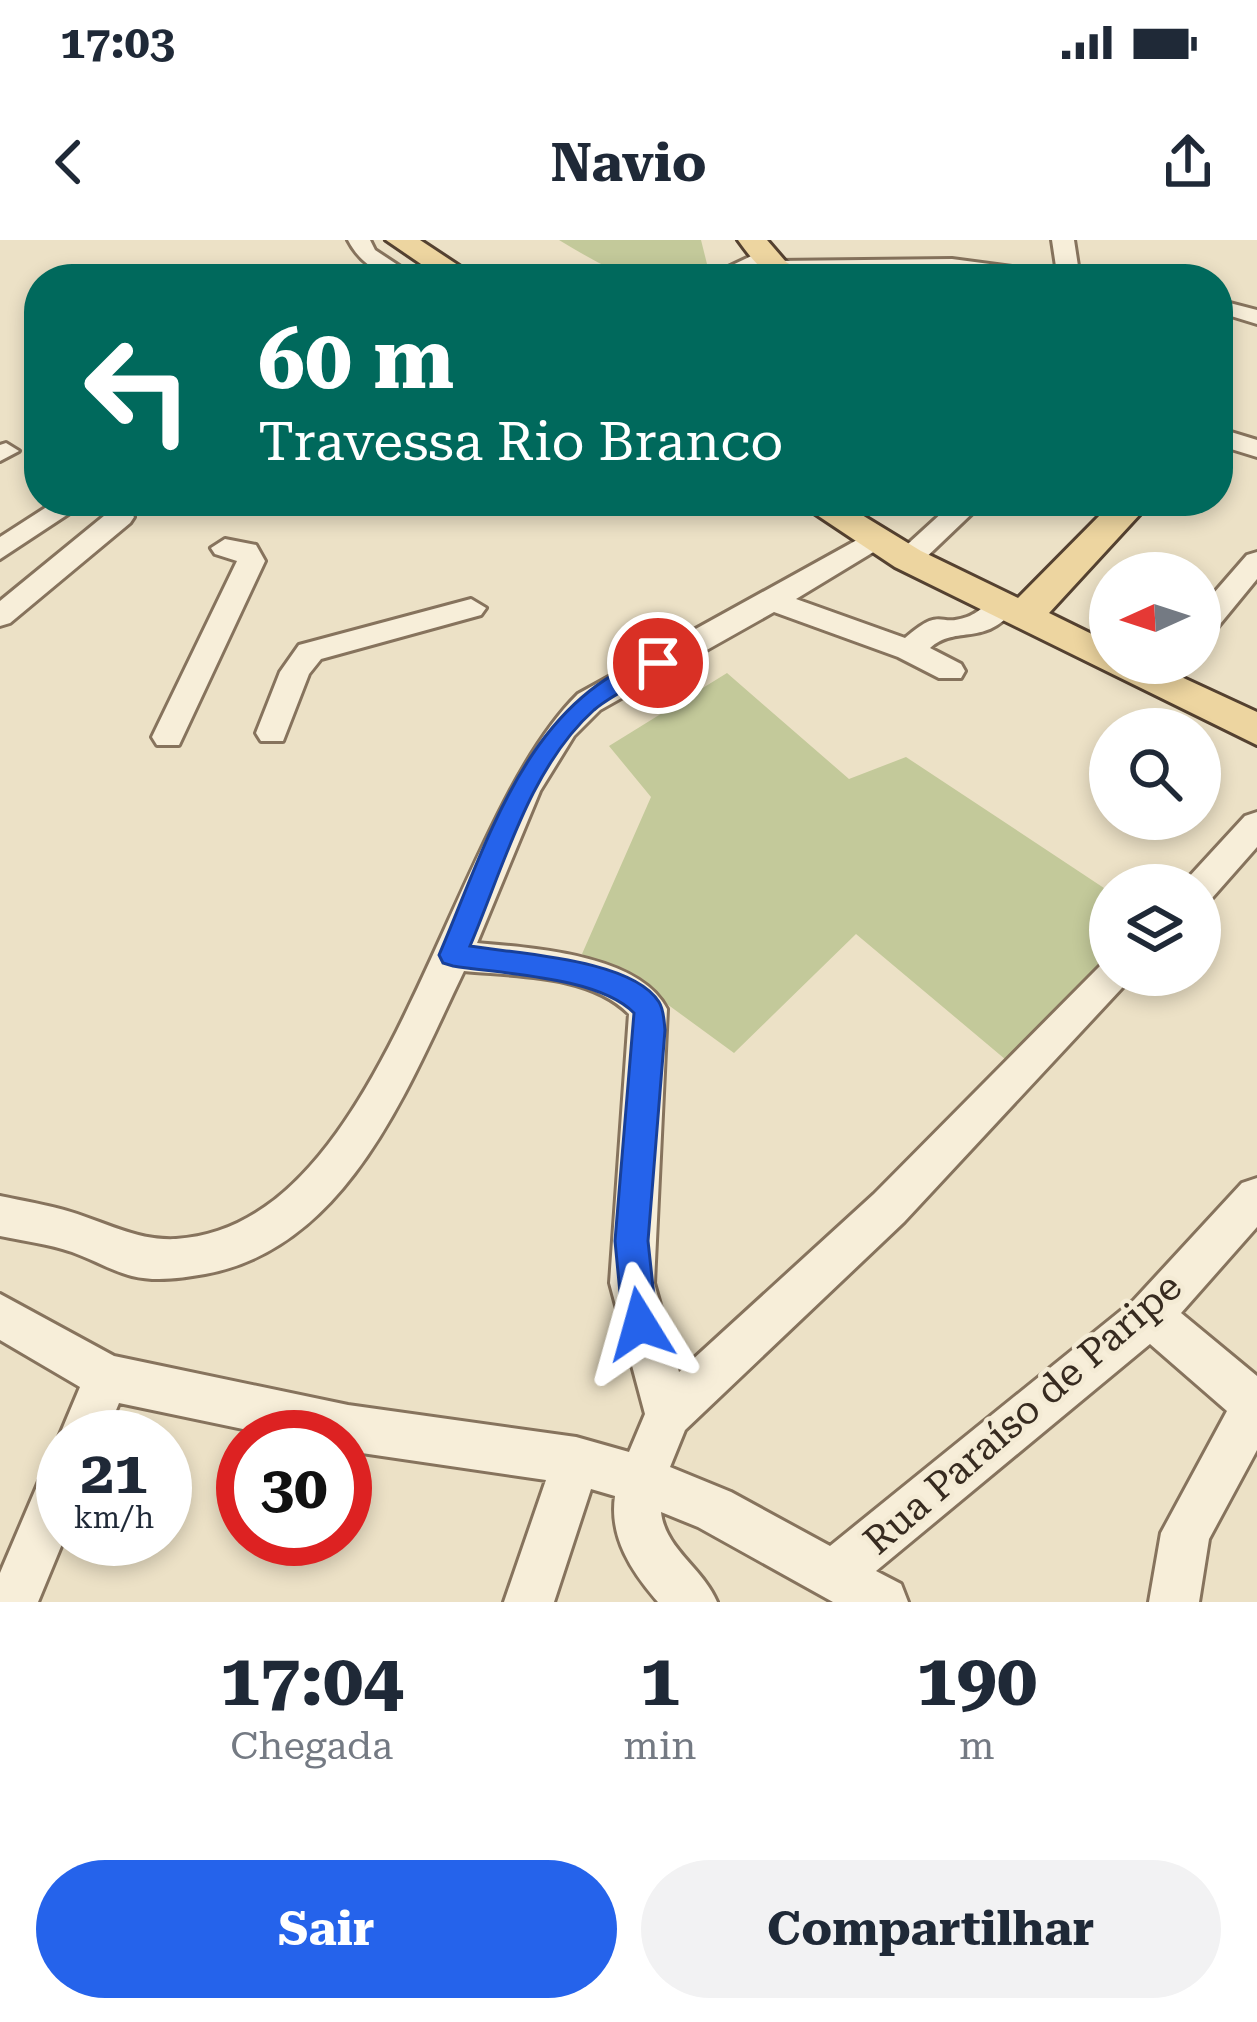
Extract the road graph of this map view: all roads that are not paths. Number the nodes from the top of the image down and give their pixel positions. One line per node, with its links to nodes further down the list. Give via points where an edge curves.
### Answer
1 (359, 240): 4 (street)
2 (400, 240): 5 (main road)
3 (773, 261): 6 (street)
4 (383, 264)
5 (439, 264)
6 (880, 264)
7 (51, 516): 14 (street)
8 (838, 516): 13 (main road)
9 (946, 516): 13 (street)
10 (1118, 516): 19 (main road)
11 (120, 517): 20 (street)
12 (225, 548): 27 (street, via 245,551 250,561)
13 (892, 549): 16 (street); 19 (main road)
14 (0, 550)
15 (1257, 562): 17 (street)
16 (772, 601): 21 (street); 30 (street, via 589,701 562,728 524,790)
17 (1221, 604)
18 (471, 608): 26 (street, via 310,652)
19 (1012, 612): 21 (street, via 975,627 937,626); 22 (main road)
20 (0, 616)
21 (909, 650): 23 (street)
22 (1089, 650)
23 (950, 671)
24 (1160, 684): 25 (main road)
25 (1257, 730)
26 (272, 734)
27 (168, 737)
28 (1257, 825): 29 (street)
29 (1221, 865)
30 (453, 955): 33 (street, via 383,1098 305,1203 265,1234 176,1259 133,1256); 39 (street, via 597,978 630,990 648,1009 632,1283)
31 (1095, 996): 39 (street, via 889,1208)
32 (1257, 1197): 34 (street, Rua Paraíso de Paripe)
33 (0, 1216)
34 (1150, 1315): 37 (street); 43 (street, Rua Paraíso de Paripe)
35 (0, 1316): 36 (street)
36 (107, 1377): 38 (street); 40 (street, via 348,1428)
37 (1257, 1406): 48 (street, via 1185,1533)
38 (93, 1410)
39 (668, 1414): 41 (street)
40 (576, 1461): 41 (street); 45 (street)
41 (641, 1480): 43 (street); 46 (street, via 640,1537)
42 (36, 1547): 44 (street)
43 (834, 1574): 47 (street)
44 (13, 1602)
45 (529, 1602)
46 (692, 1602)
47 (883, 1602)
48 (1174, 1602)

